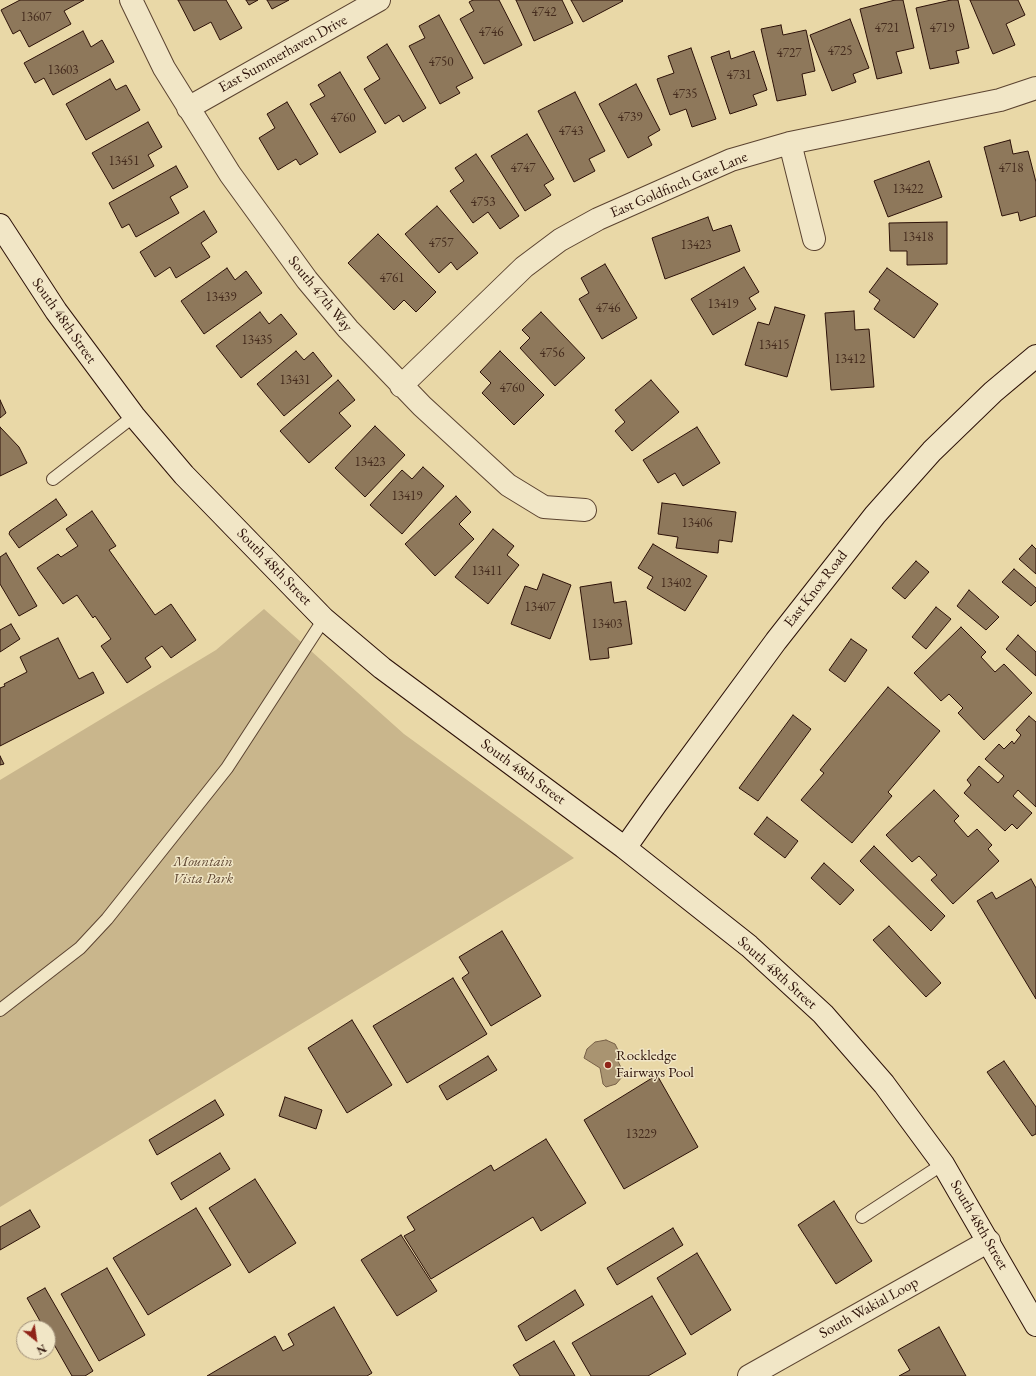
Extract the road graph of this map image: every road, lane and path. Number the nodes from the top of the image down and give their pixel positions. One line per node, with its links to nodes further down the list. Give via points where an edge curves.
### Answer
1 (131, 0): 4 (street, South 47th Way, via 164,68)
2 (379, 0): 4 (street, East Summerhaven Drive)
3 (1036, 88): 5 (street, East Goldfinch Gate Lane, via 993,101)
4 (188, 108): 9 (street, South 47th Way, via 230,174 303,275 348,329)
5 (790, 143): 7 (street); 9 (street, East Goldfinch Gate Lane, via 731,160 598,219 560,240 524,266)
6 (0, 224): 10 (street, South 48th Street, via 56,311)
7 (814, 239)
8 (1036, 356): 14 (street, East Knox Road, via 993,392 932,451 876,515 776,641)
9 (401, 386): 12 (street, South 47th Way, via 508,485 544,507)
10 (134, 416): 11 (lane); 13 (street, South 48th Street, via 184,475)
11 (53, 479)
12 (585, 510)
13 (324, 619): 14 (street, South 48th Street, via 382,668); 15 (lane, via 227,768 107,919 80,948)
14 (625, 848): 16 (street, South 48th Street, via 749,946 823,1014 884,1084)
15 (0, 1010)
16 (943, 1164): 17 (lane); 18 (street, South 48th Street)
17 (862, 1217)
18 (989, 1241): 19 (street, South 48th Street); 20 (street, South Wakial Loop)
19 (1036, 1325)
20 (749, 1376)

